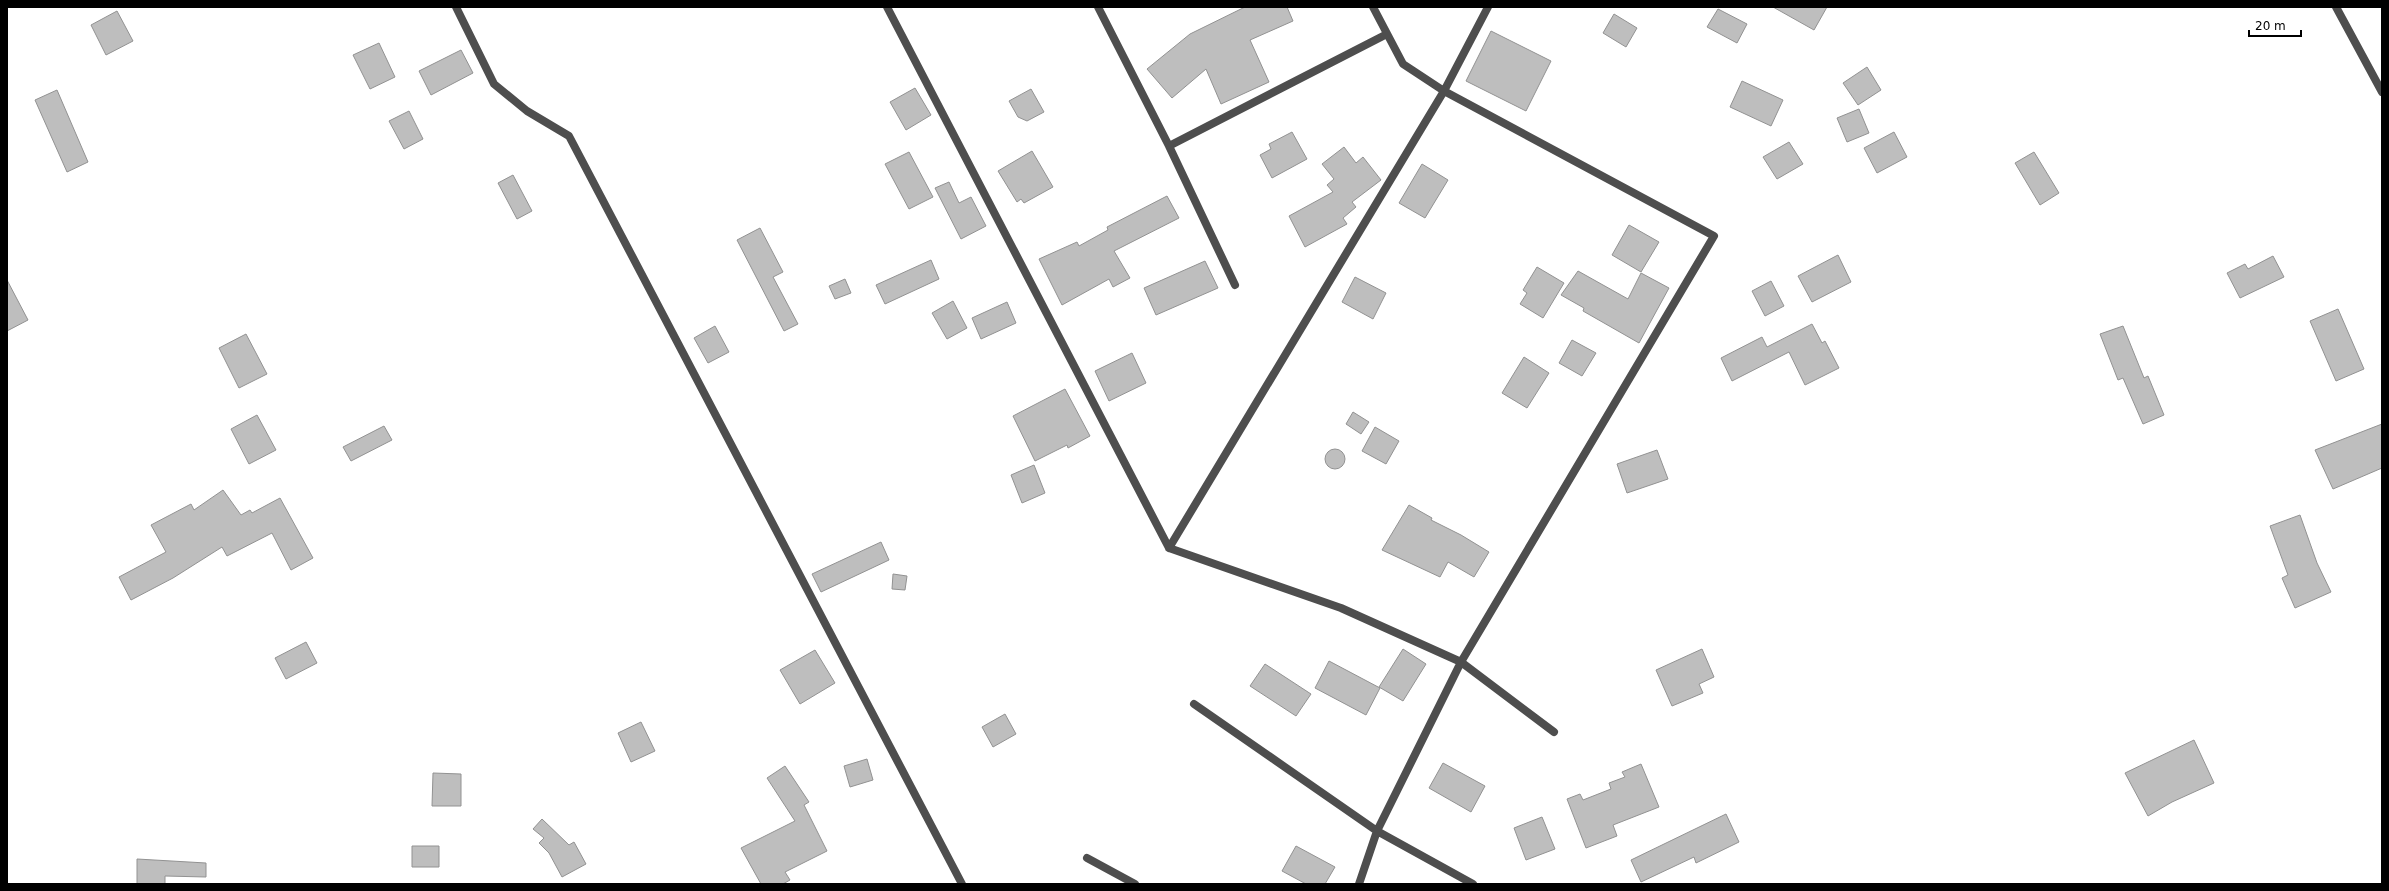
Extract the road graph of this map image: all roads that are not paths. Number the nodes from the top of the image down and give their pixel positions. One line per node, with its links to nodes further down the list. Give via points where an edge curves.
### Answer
1 (456, 7): 18 (street, via 494,84 527,111 569,136)
2 (887, 7): 12 (street)
3 (1098, 7): 10 (street)
4 (1373, 7): 7 (street)
5 (1488, 7): 8 (street)
6 (2336, 7): 9 (street)
7 (1387, 34): 8 (street, via 1403,64); 10 (street)
8 (1444, 91): 12 (street); 13 (street, via 1714,236)
9 (2382, 92)
10 (1169, 146): 11 (street)
11 (1235, 285)
12 (1169, 548): 13 (street, via 1341,608)
13 (1461, 662): 15 (street); 16 (street)
14 (1194, 704): 16 (street)
15 (1554, 732)
16 (1377, 831): 20 (street); 21 (street)
17 (1088, 858): 19 (street)
18 (962, 884)
19 (1135, 884)
20 (1359, 884)
21 (1473, 884)

